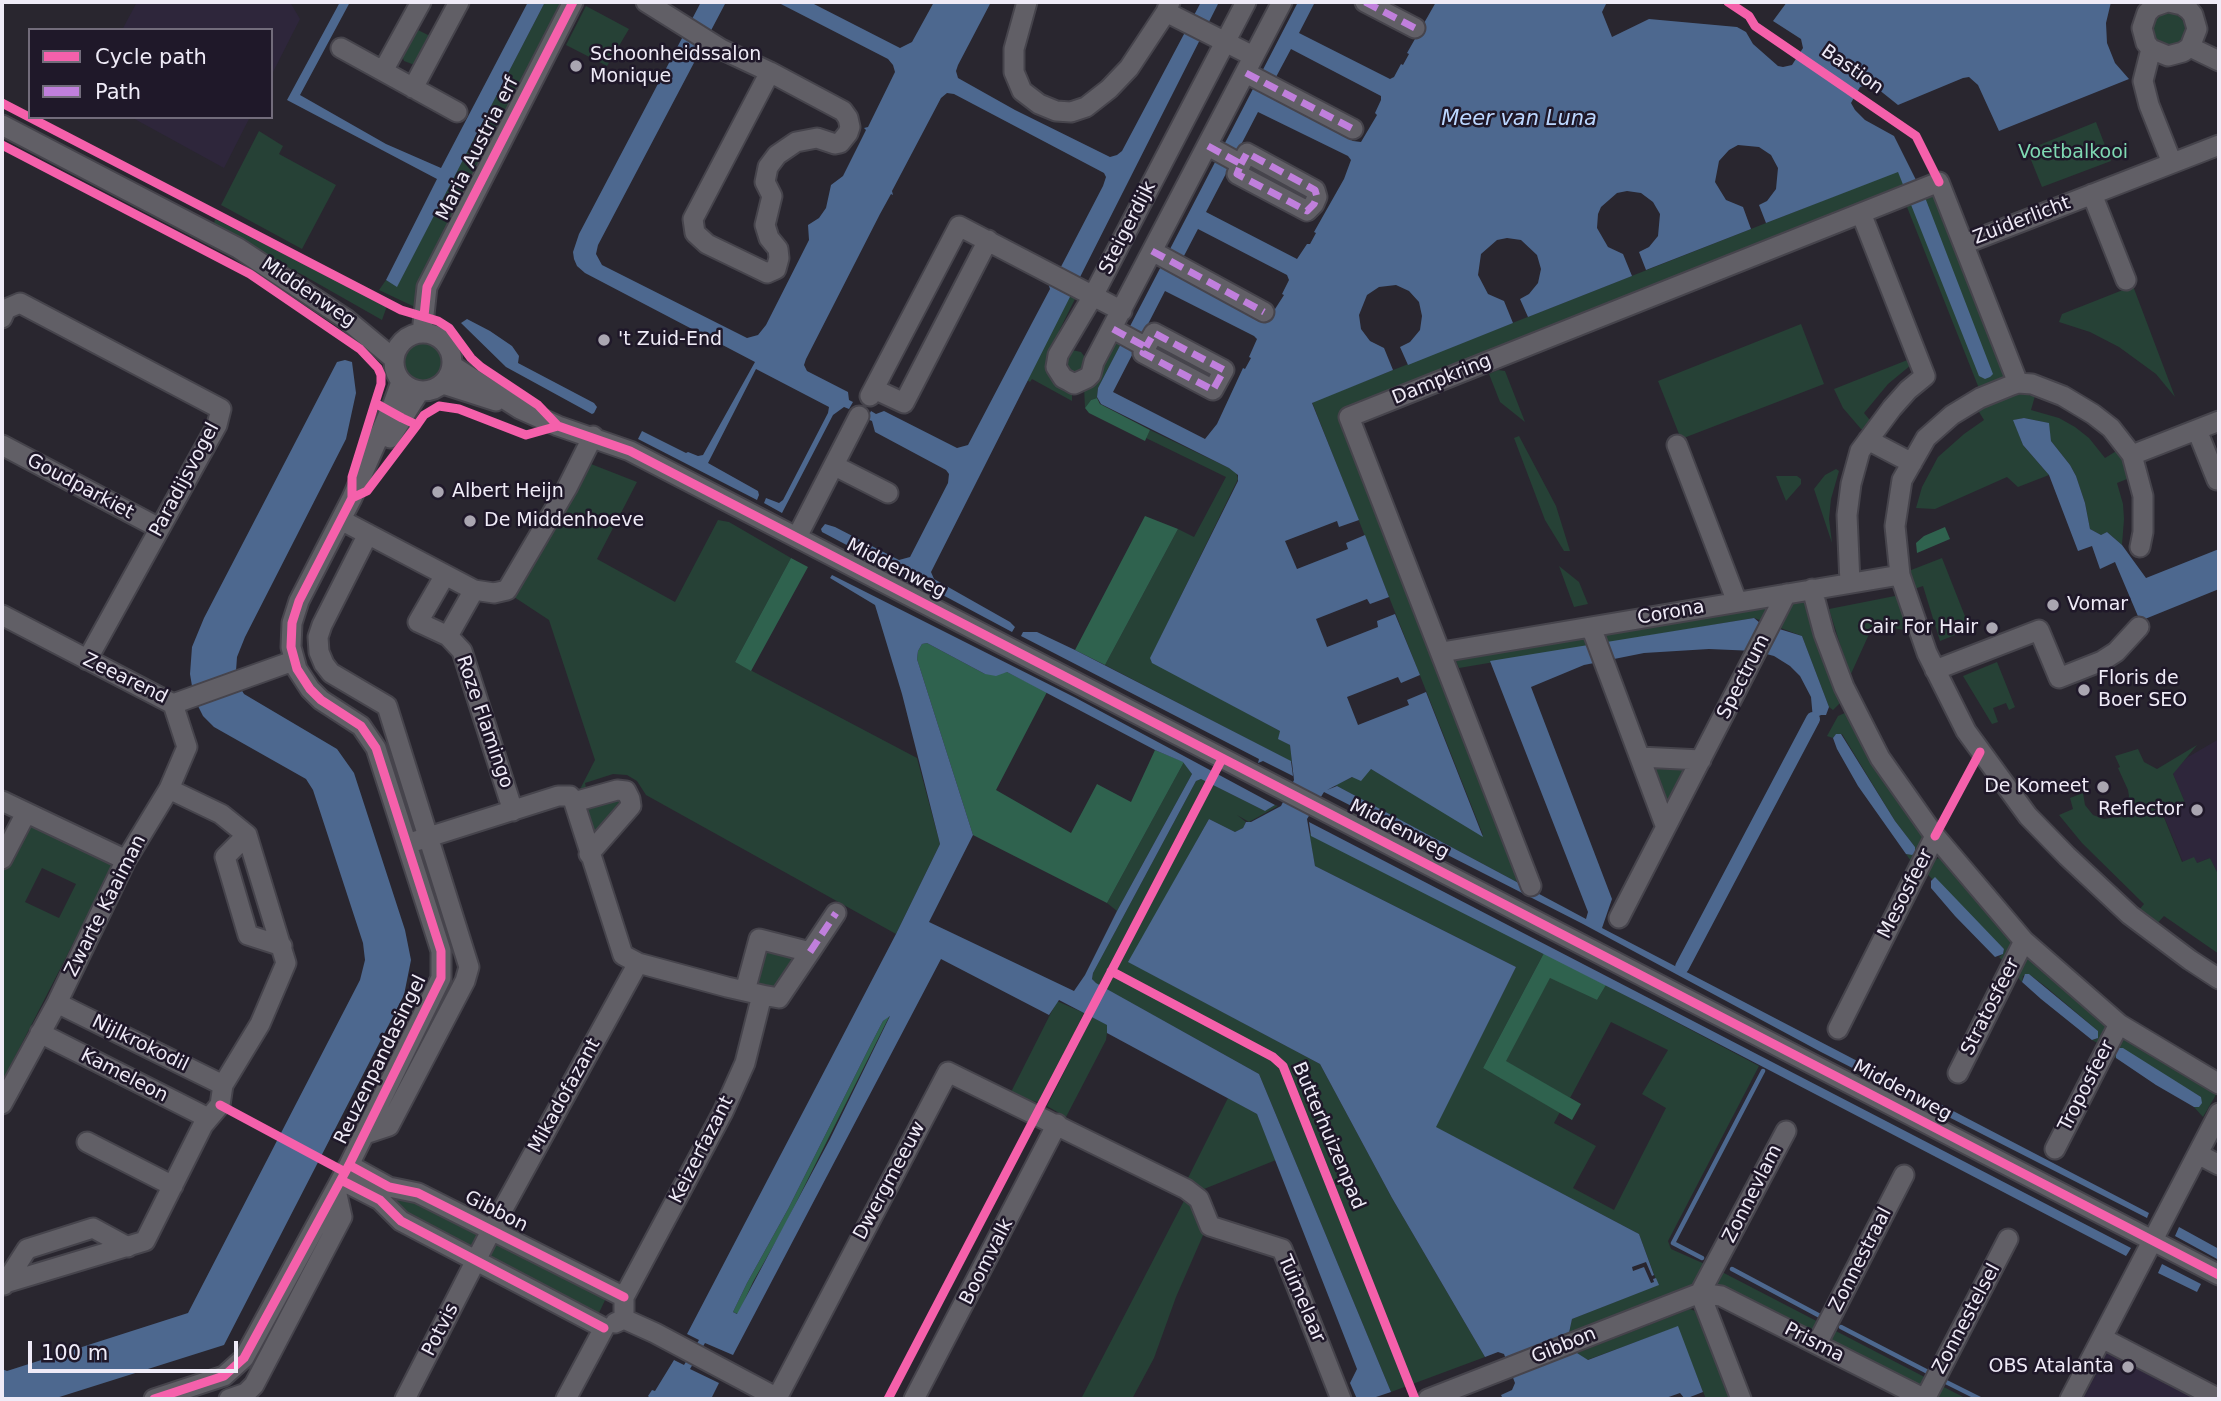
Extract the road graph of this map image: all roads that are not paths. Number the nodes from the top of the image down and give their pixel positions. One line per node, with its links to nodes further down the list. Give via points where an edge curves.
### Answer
1 (421, 2): 21 (street)
2 (459, 2): 23 (street)
3 (573, 2): 42 (street, Maria Austria erf, via 427,287)
4 (646, 2): 12 (street)
5 (1027, 2): 11 (street, via 1014,49 1014,72 1023,91 1039,104 1071,112 1086,107 1129,68)
6 (1246, 2): 14 (street, Steigerdijk)
7 (1282, 2): 20 (street, Steigerdijk)
8 (1365, 2): 13 (street)
9 (2168, 2): 10 (street); 18 (street, via 2153,7 2144,20 2143,36)
10 (2183, 4): 15 (street, via 2196,22)
11 (1168, 7): 14 (street)
12 (678, 14): 22 (street, via 709,41)
13 (1415, 28)
14 (1217, 38): 20 (street); 37 (street, Steigerdijk)
15 (2193, 42): 17 (street); 18 (street, via 2183,52); 19 (street)
16 (341, 48): 21 (street)
17 (2219, 49)
18 (2160, 53): 29 (street, via 2143,81)
19 (2219, 61)
20 (1250, 65): 26 (street); 28 (street, Steigerdijk)
21 (383, 71): 23 (street)
22 (770, 72): 22 (street, via 693,219 695,233 707,244 766,273 776,270 779,258 765,225 772,196 765,182 768,167 796,142 817,138 840,143 850,127 843,111)
23 (413, 88): 24 (street)
24 (457, 112)
25 (2, 125): 44 (street, Middenweg, via 238,248)
26 (1353, 130)
27 (2219, 145): 29 (street, Zuiderlicht)
28 (1208, 146): 30 (street); 35 (street, Steigerdijk)
29 (2172, 163): 31 (street, Zuiderlicht)
30 (1241, 164)
31 (2092, 194): 34 (street, Zuiderlicht); 36 (street)
32 (1861, 213): 34 (street, Dampkring, via 1939,182); 55 (street, via 1925,376); 80 (street, Dampkring, via 1349,416)
33 (988, 240): 33 (street, via 959,226 872,392 904,403); 37 (street)
34 (1964, 244): 47 (street, Zuiderlicht)
35 (1152, 251): 38 (street, Steigerdijk); 39 (street, Steigerdijk)
36 (2126, 280)
37 (1086, 292): 38 (street); 41 (street, Steigerdijk, via 1058,355 1056,367 1063,378 1074,384 1087,378)
38 (1122, 311): 41 (street, Steigerdijk)
39 (1264, 312)
40 (2, 318): 65 (street, Paradijsvogel, via 6,309 20,303 221,409 217,425)
41 (1113, 329): 43 (street)
42 (422, 332): 44 (street); 45 (street, via 449,346)
43 (1146, 347)
44 (398, 351): 46 (street, via 395,371)
45 (453, 366): 48 (street); 50 (street, Middenweg)
46 (401, 382): 49 (street); 63 (street)
47 (2018, 383): 58 (street, via 2063,396 2094,414); 59 (street, via 1952,415 1927,438)
48 (443, 384): 49 (street); 50 (street, Middenweg)
49 (419, 392): 63 (street)
50 (507, 402): 54 (street, Middenweg, via 558,426)
51 (859, 416): 60 (street)
52 (2219, 421): 53 (street)
53 (2197, 430): 58 (street); 61 (street)
54 (593, 436): 67 (street, Middenweg); 73 (street, via 507,590)
55 (1868, 440): 59 (street); 71 (street, via 1851,484 1847,516)
56 (1677, 444): 75 (street)
57 (2, 445): 65 (street, Goudparkiet)
58 (2132, 455): 68 (street, via 2143,496)
59 (1912, 463): 70 (street, via 1902,480 1895,526)
60 (835, 466): 62 (street); 67 (street)
61 (2219, 479)
62 (888, 493)
63 (352, 498): 64 (street)
64 (341, 520): 66 (street); 82 (street, via 294,615)
65 (159, 528): 81 (street, Paradijsvogel)
66 (368, 534): 69 (street); 95 (street, Reuzenpandasingel, via 321,625 319,652 331,673 387,706)
67 (797, 537): 130 (street, Middenweg)
68 (2140, 547)
69 (445, 575): 73 (street); 79 (street, Roze Flamingo, via 418,622)
70 (1900, 575): 71 (street, Corona); 83 (street)
71 (1850, 583): 72 (street, Corona)
72 (1812, 589): 74 (street, Corona); 94 (street, via 1844,687 1880,758)
73 (474, 590): 79 (street, Roze Flamingo)
74 (1786, 594): 75 (street, Corona); 86 (street, Spectrum)
75 (1737, 602): 78 (street, Corona)
76 (2, 615): 81 (street, Zeearend)
77 (2139, 627): 83 (street, via 2109,657 2059,678 2039,630)
78 (1595, 635): 80 (street, Corona); 85 (street)
79 (448, 636): 90 (street, Roze Flamingo, via 462,651)
80 (1442, 652): 100 (street, Dampkring)
81 (87, 660): 84 (street, Zeearend)
82 (293, 661): 84 (street, Zeearend); 96 (street, Reuzenpandasingel, via 316,696 360,726 373,742)
83 (1935, 670): 107 (street, via 1966,731 2028,816 2117,904)
84 (181, 701): 87 (street, Zwarte Kaaiman, via 187,747)
85 (1640, 757): 86 (street); 92 (street)
86 (1701, 760): 92 (street, Spectrum)
87 (169, 789): 93 (street, via 221,814); 99 (street, Zwarte Kaaiman)
88 (2, 801): 91 (street)
89 (574, 802): 90 (street, via 565,795); 97 (street); 97 (street, via 622,790 630,799 631,806)
90 (513, 811): 95 (street)
91 (26, 813): 98 (street); 99 (street)
92 (1665, 825): 102 (street, Spectrum)
93 (247, 835): 104 (street); 104 (street, via 225,857 248,935)
94 (1935, 836): 103 (street); 111 (street, Mesosfeer)
95 (427, 838): 96 (street); 120 (street, Reuzenpandasingel, via 468,974 389,1126)
96 (408, 844): 120 (street, Reuzenpandasingel, via 441,951 441,978)
97 (589, 854): 106 (street, via 623,955)
98 (2, 859)
99 (126, 860): 109 (street, Zwarte Kaaiman)
100 (1531, 886)
101 (836, 914): 105 (street)
102 (1619, 918)
103 (2024, 941): 110 (street); 113 (street, Stratosfeer)
104 (282, 946): 115 (street, via 286,963 260,1024)
105 (810, 953): 108 (street, via 779,998); 108 (street, Keizerfazant, via 759,939)
106 (638, 963): 108 (street); 128 (street, Mikadofazant)
107 (2219, 979)
108 (753, 993): 136 (street, Keizerfazant, via 745,1063)
109 (57, 1003): 112 (street, Zwarte Kaaiman); 115 (street, Nijlkrokodil)
110 (2119, 1024): 114 (street); 122 (street, Troposfeer)
111 (1838, 1029)
112 (40, 1032): 115 (street, Kameleon); 116 (street, Zwarte Kaaiman)
113 (1958, 1073)
114 (2219, 1084)
115 (217, 1103): 127 (street)
116 (2, 1104)
117 (2219, 1113): 123 (street)
118 (1057, 1124): 145 (street, Dwergmeeuw, via 948,1072); 146 (street, Boomvalk); 147 (street, Tuimelaar, via 1195,1195 1210,1226 1282,1249)
119 (1786, 1131): 135 (street, Zonnevlam)
120 (365, 1134): 126 (street, Reuzenpandasingel)
121 (87, 1142): 127 (street)
122 (2055, 1149)
123 (2198, 1154): 124 (street); 130 (street)
124 (2219, 1165)
125 (1904, 1175): 140 (street, Zonnestraal)
126 (342, 1179): 128 (street, Gibbon, via 418,1194); 132 (street, via 380,1200 401,1221); 141 (street, Reuzenpandasingel, via 240,1363 224,1376); 142 (street, via 342,1217 254,1385)
127 (173, 1186): 131 (street, via 145,1241)
128 (492, 1229): 132 (street, Gibbon); 136 (street, Gibbon)
129 (2008, 1239): 150 (street, Zonnestelsel)
130 (2153, 1240): 133 (street, Middenweg); 139 (street)
131 (128, 1247): 134 (street); 134 (street, via 93,1228 27,1250)
132 (477, 1260): 138 (street); 143 (street, Potvis)
133 (2219, 1275)
134 (3, 1284)
135 (1700, 1293): 140 (street, Prisma, via 1721,1296); 148 (street, Gibbon); 149 (street)
136 (624, 1297): 137 (street)
137 (624, 1319): 138 (street); 145 (street)
138 (604, 1328): 144 (street)
139 (2102, 1338): 151 (street); 152 (street)
140 (1817, 1344): 150 (street, Prisma)
141 (154, 1399)
142 (229, 1399)
143 (405, 1399)
144 (566, 1399)
145 (778, 1399)
146 (914, 1399)
147 (1341, 1399)
148 (1428, 1399)
149 (1741, 1399)
150 (1925, 1399)
151 (2070, 1399)
152 (2219, 1399)

